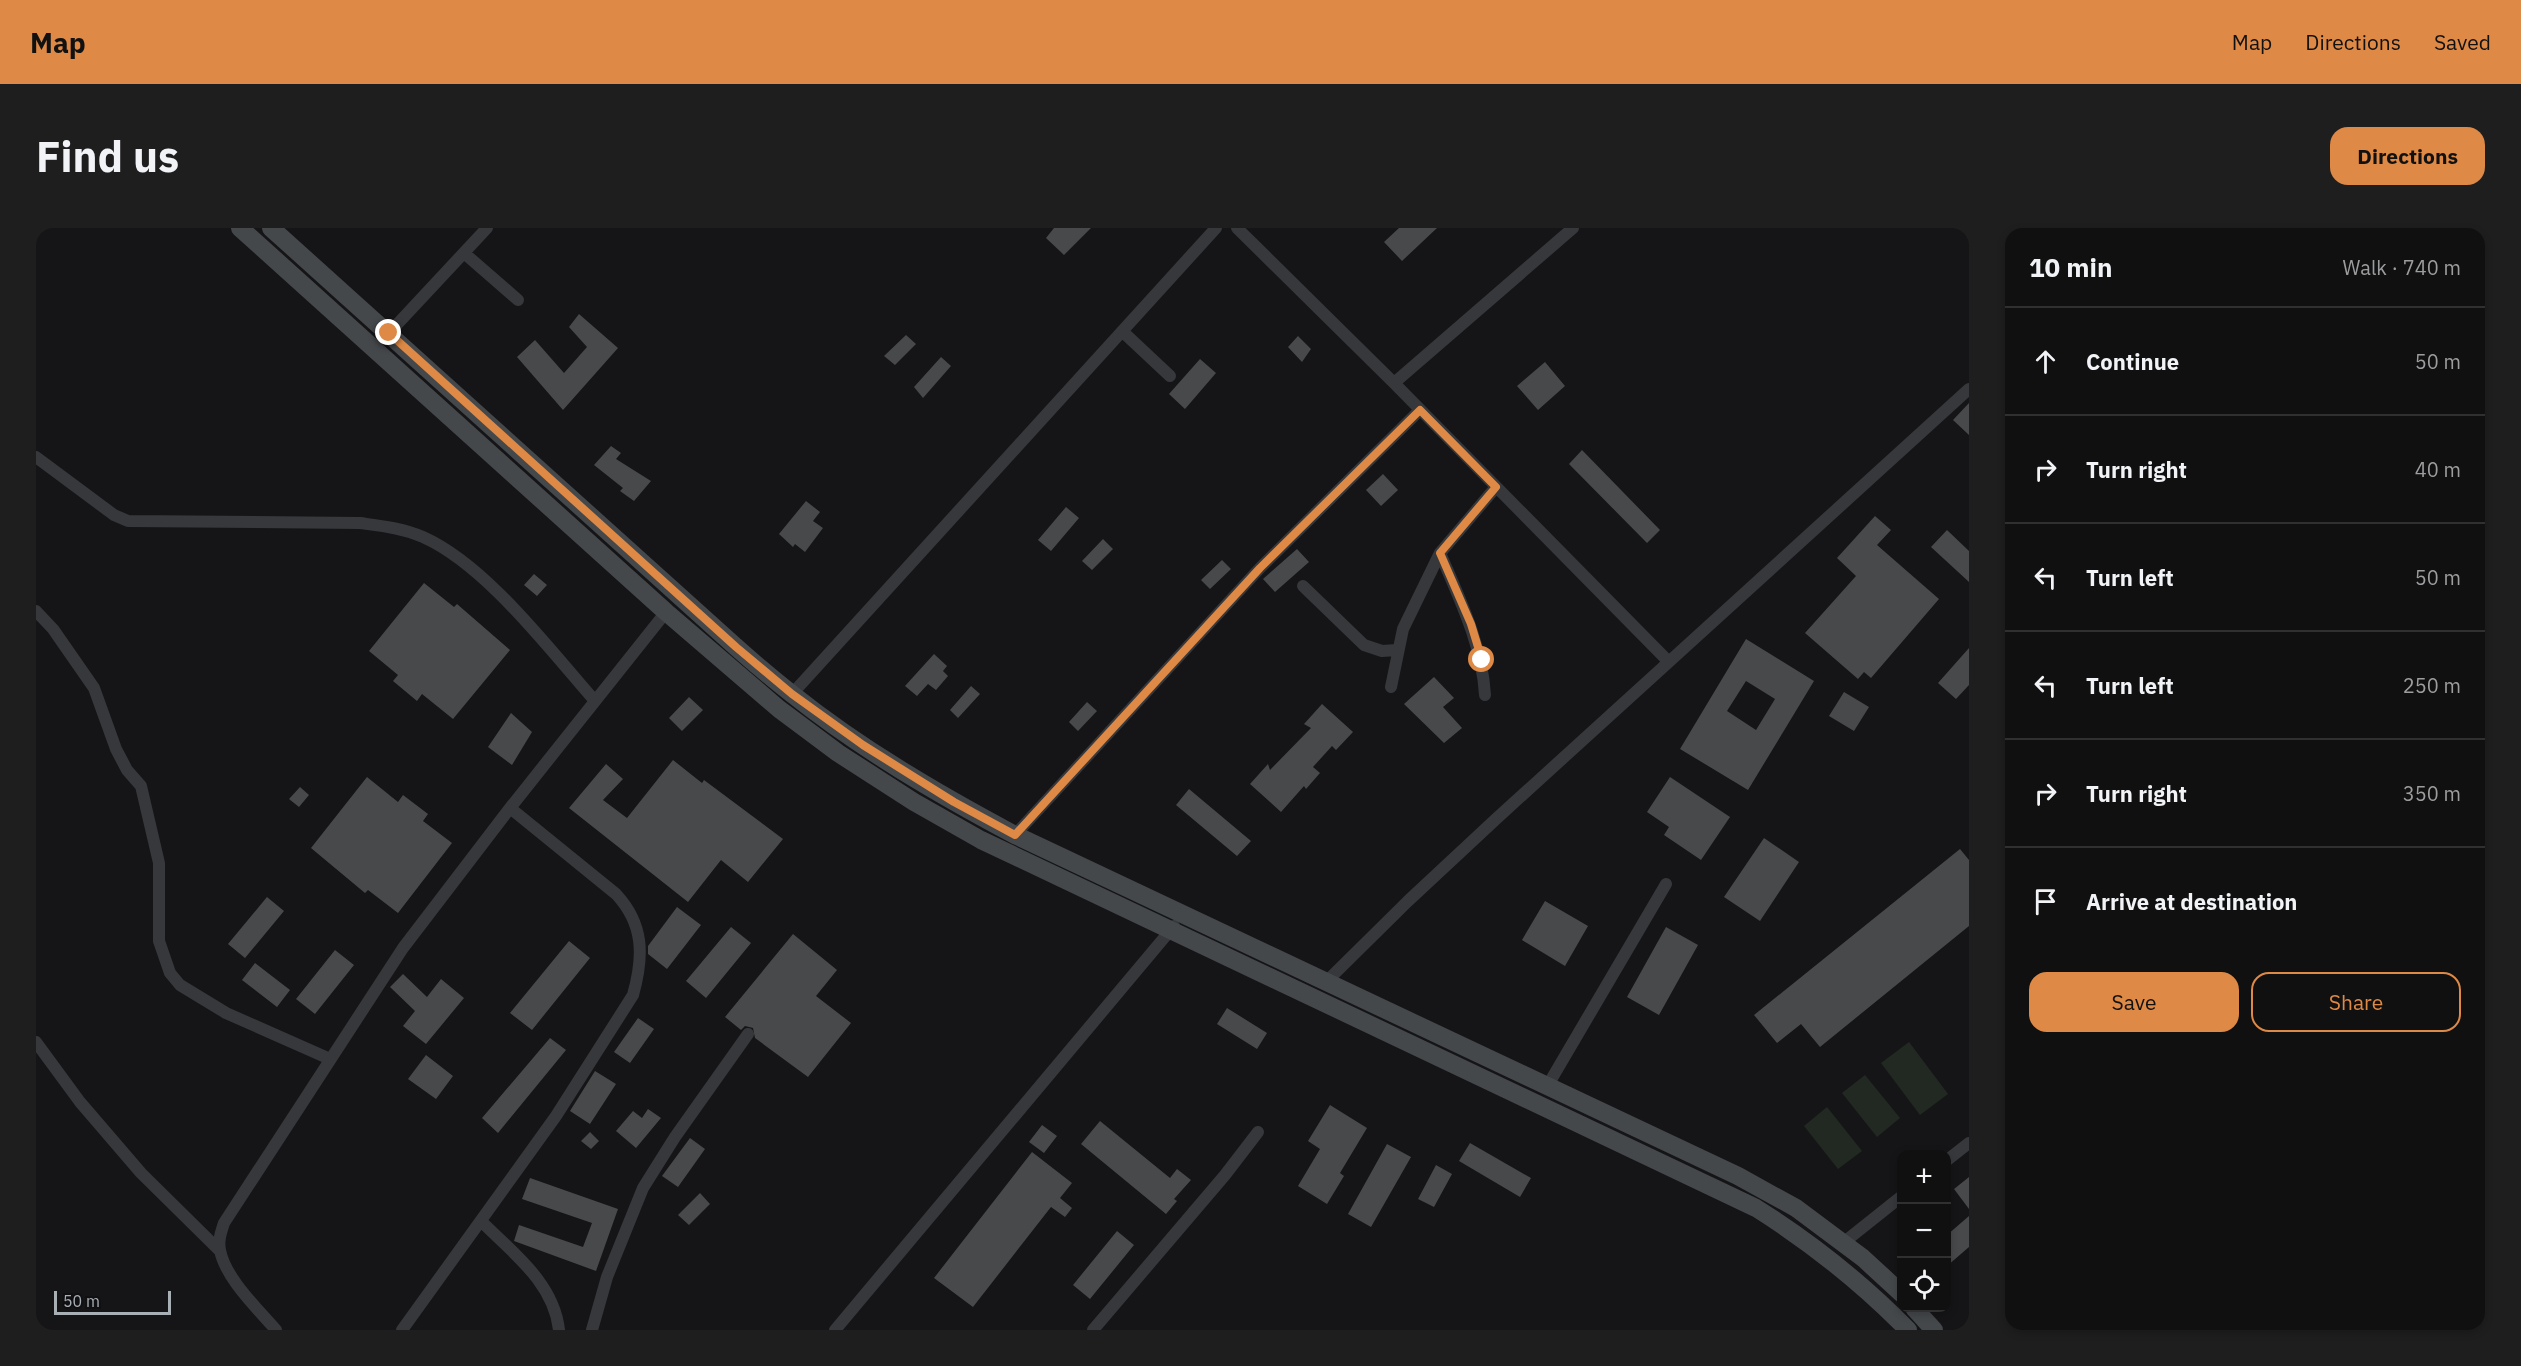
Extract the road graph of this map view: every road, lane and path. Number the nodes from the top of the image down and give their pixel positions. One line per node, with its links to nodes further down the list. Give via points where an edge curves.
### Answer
1 (240, 228): 20 (main road)
2 (271, 228): 10 (main road)
3 (487, 228): 7 (street)
4 (1216, 228): 9 (street)
5 (1237, 228): 12 (street)
6 (1573, 228): 12 (street)
7 (464, 253): 8 (street); 10 (street)
8 (518, 300)
9 (1122, 331): 11 (street); 24 (street)
10 (389, 333): 24 (main road)
11 (1170, 376)
12 (1394, 383): 14 (street)
13 (1969, 389): 22 (street)
14 (1420, 410): 16 (street); 28 (street, via 1260,568)
15 (36, 457): 26 (street, via 114,515 128,521 360,523 397,528 424,538 454,557 500,596)
16 (1496, 487): 17 (street); 22 (street)
17 (1440, 553): 21 (street, via 1403,629); 25 (street, via 1471,624 1482,660)
18 (1302, 585): 21 (street, via 1364,645 1382,651)
19 (36, 611): 35 (street, via 94,688 116,749 141,786 159,863 159,941 170,973 180,985 226,1013)
20 (666, 612): 26 (street); 31 (main road, via 779,709 914,802 981,840)
21 (1397, 650): 23 (street)
22 (1668, 662): 32 (street, via 1407,901)
23 (1390, 687)
24 (792, 694): 28 (main road, via 908,774)
25 (1485, 695)
26 (595, 701): 27 (street)
27 (510, 808): 35 (street, via 404,948); 41 (street, via 630,909 638,929 639,974 633,995 576,1086)
28 (1015, 835): 30 (main road)
29 (1666, 884): 36 (street)
30 (1183, 914): 31 (street); 32 (main road)
31 (1170, 930): 50 (street); 52 (main road, via 1756,1208 1850,1274)
32 (1327, 981): 36 (main road)
33 (748, 1034): 49 (street, via 643,1188 607,1277)
34 (36, 1042): 43 (street, via 80,1102 141,1173)
35 (330, 1059): 43 (street, via 224,1223)
36 (1548, 1085): 42 (main road, via 1738,1176 1796,1208)
37 (1258, 1132): 51 (street)
38 (1969, 1143): 39 (street)
39 (1951, 1158)
40 (1897, 1200): 42 (street)
41 (482, 1222): 47 (street); 48 (street, via 538,1280 549,1296)
42 (1844, 1243): 44 (main road)
43 (219, 1250): 46 (street, via 230,1274)
44 (1897, 1290)
45 (1918, 1312): 53 (main road)
46 (276, 1330)
47 (402, 1330)
48 (559, 1330)
49 (592, 1330)
50 (835, 1330)
51 (1093, 1330)
52 (1908, 1330)
53 (1934, 1330)

